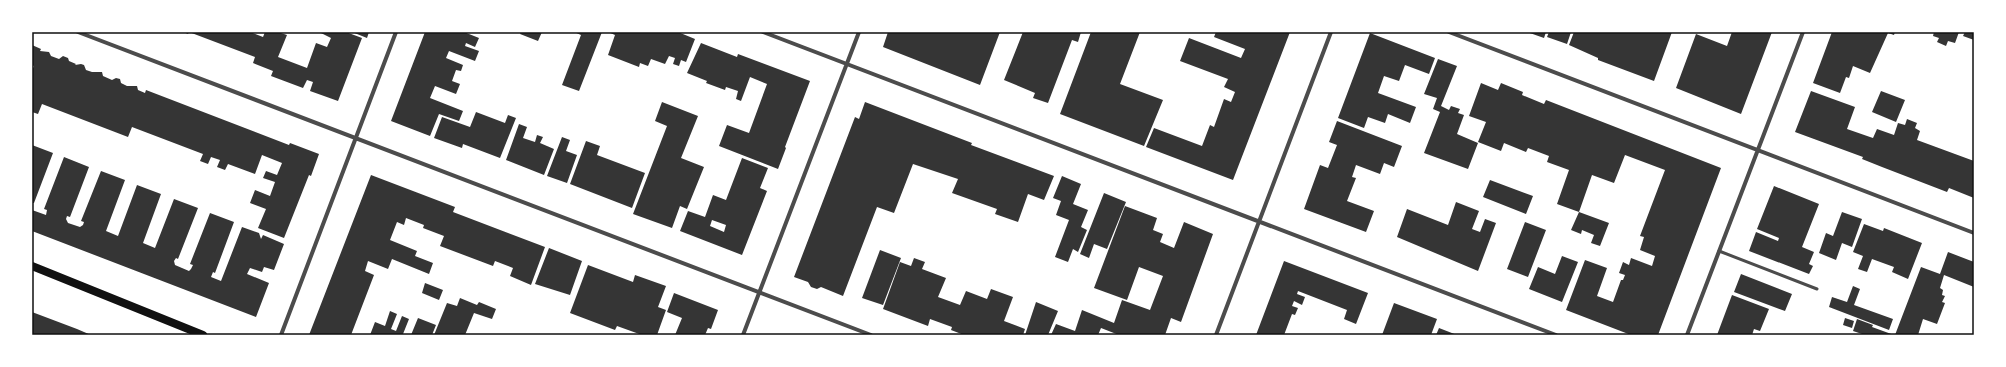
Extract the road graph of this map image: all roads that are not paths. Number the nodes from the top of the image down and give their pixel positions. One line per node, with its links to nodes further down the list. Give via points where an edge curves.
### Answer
1 (78, 32): 9 (street)
2 (396, 32): 9 (street)
3 (763, 32): 8 (street)
4 (859, 32): 8 (street)
5 (1332, 32): 11 (street)
6 (1449, 32): 10 (street)
7 (1803, 32): 10 (street)
8 (847, 64): 11 (street); 16 (street)
9 (356, 138): 16 (street); 18 (street)
10 (1757, 150): 12 (street); 13 (street)
11 (1260, 221): 21 (street); 22 (street)
12 (1974, 233)
13 (1719, 251): 15 (lane); 23 (street)
14 (32, 266): 17 (main road)
15 (1817, 289)
16 (759, 293): 19 (street); 20 (street)
17 (203, 335)
18 (281, 335)
19 (743, 335)
20 (871, 335)
21 (1216, 335)
22 (1556, 335)
23 (1687, 335)

